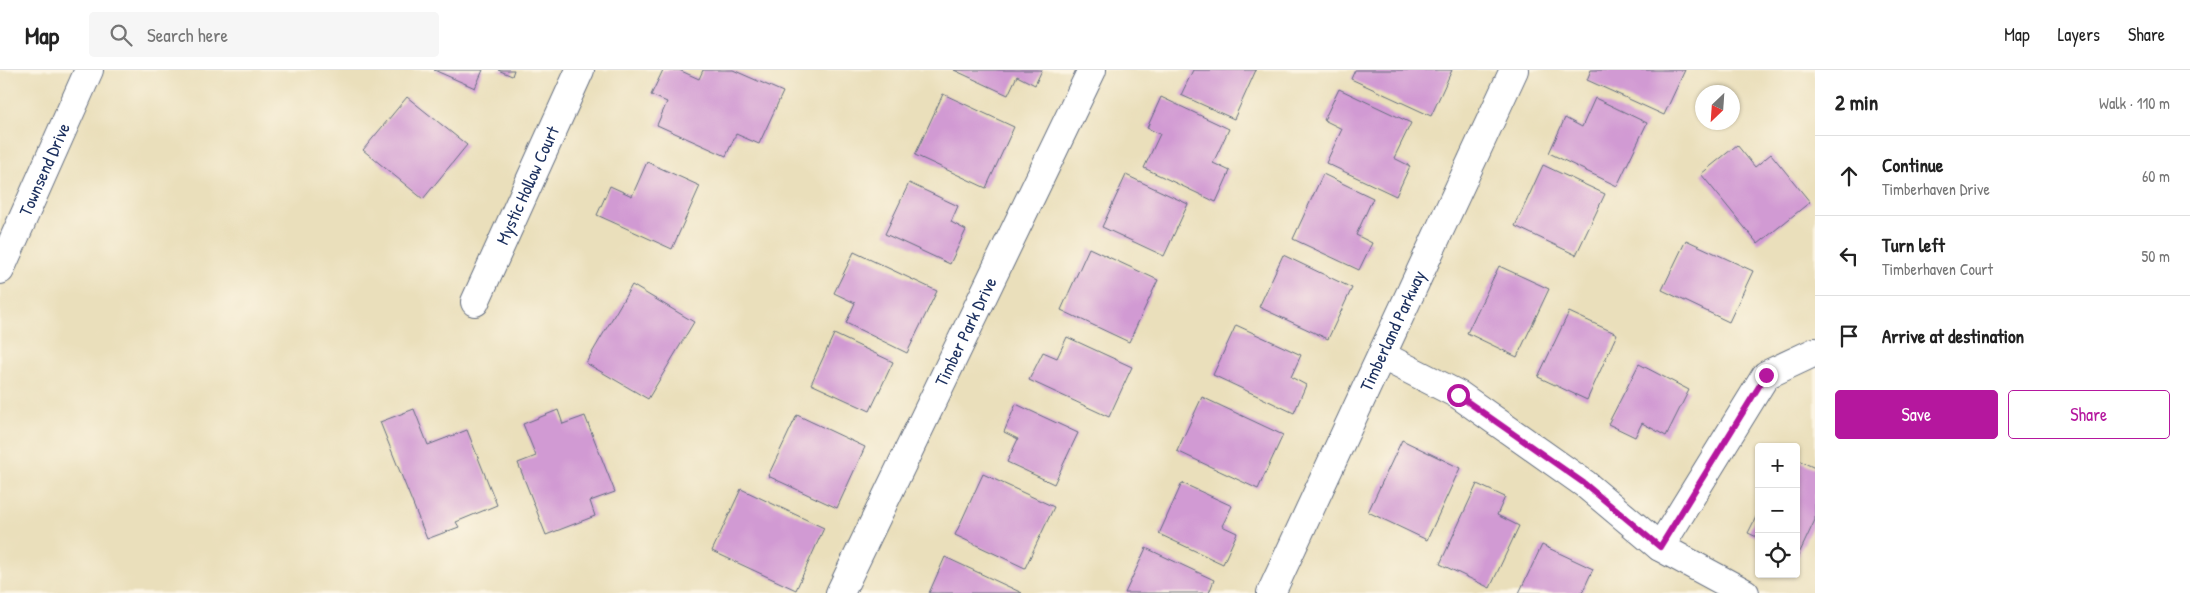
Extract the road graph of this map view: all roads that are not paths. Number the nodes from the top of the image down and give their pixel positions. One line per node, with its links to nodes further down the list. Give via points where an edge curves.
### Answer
1 (89, 70): 5 (street, Townsend Drive)
2 (580, 70): 6 (street, Mystic Hollow Court)
3 (1092, 70): 10 (street, Timber Park Drive)
4 (1514, 70): 8 (street, Timberland Parkway)
5 (0, 270)
6 (475, 302)
7 (1815, 352): 9 (street, via 1766,375)
8 (1383, 356): 9 (street, via 1458,395 1528,442 1585,484); 11 (street, Timberland Parkway)
9 (1660, 547): 12 (street)
10 (840, 593)
11 (1271, 593)
12 (1745, 593)

